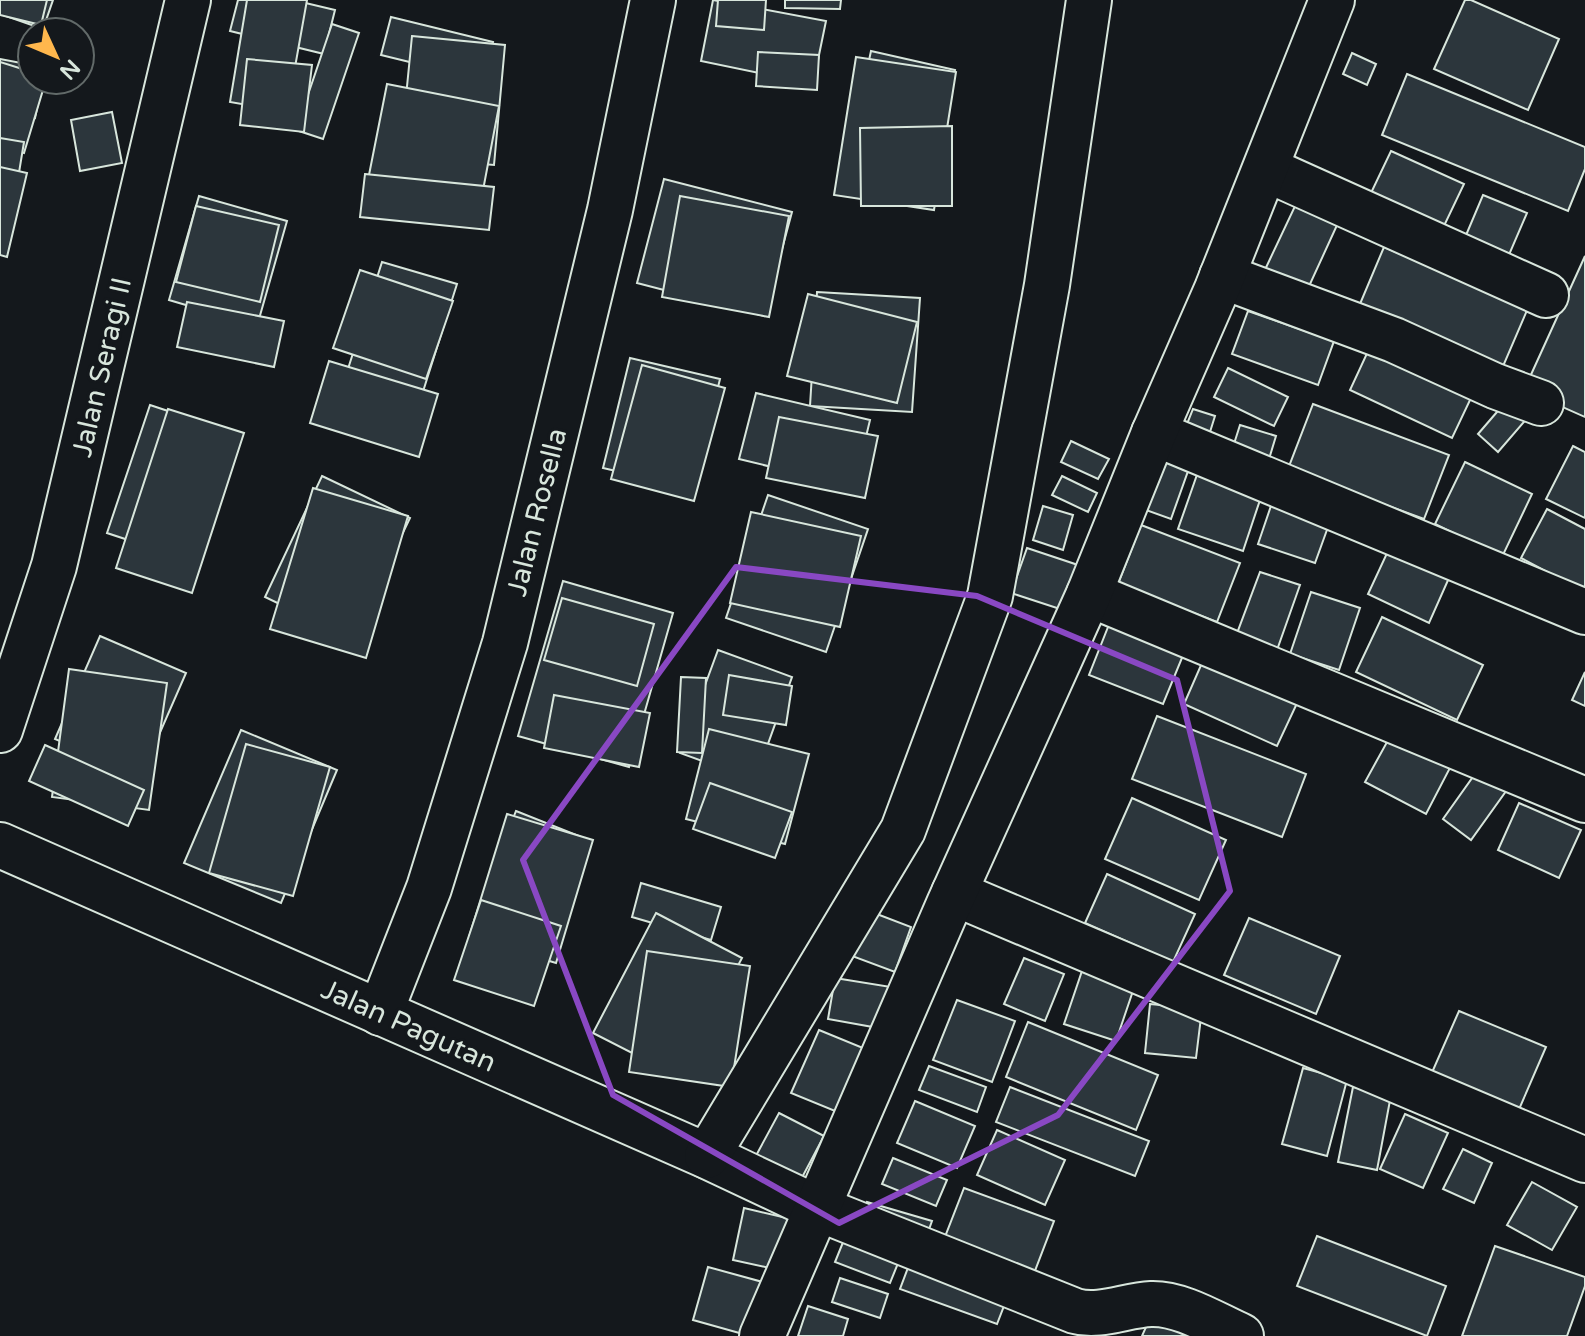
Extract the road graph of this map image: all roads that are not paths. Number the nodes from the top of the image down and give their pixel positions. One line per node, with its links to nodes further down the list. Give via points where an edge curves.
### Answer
1 (188, 0): 12 (street, Jalan Seragi II, via 54,566)
2 (653, 0): 16 (street, Jalan Rosella, via 610,210 505,643 429,888)
3 (1089, 0): 17 (street, via 1047,285 990,596 903,830)
4 (1332, 0): 5 (street)
5 (1266, 169): 6 (street); 7 (street)
6 (1222, 276): 8 (street, via 1394,340); 9 (street)
7 (1546, 295)
8 (1541, 403)
9 (1154, 433): 10 (street); 11 (street)
10 (1089, 594): 13 (street); 15 (street)
11 (1585, 612)
12 (0, 730)
13 (1585, 800)
14 (0, 845): 16 (street, Jalan Pagutan)
15 (954, 893): 18 (street); 19 (street)
16 (380, 1013): 17 (street, Jalan Pagutan)
17 (707, 1156): 19 (street, Jalan Pagutan)
18 (1585, 1160)
19 (817, 1208): 20 (street); 21 (street, Jalan Pagutan, via 1075,1311 1162,1304)
20 (762, 1336)
21 (1241, 1336)

